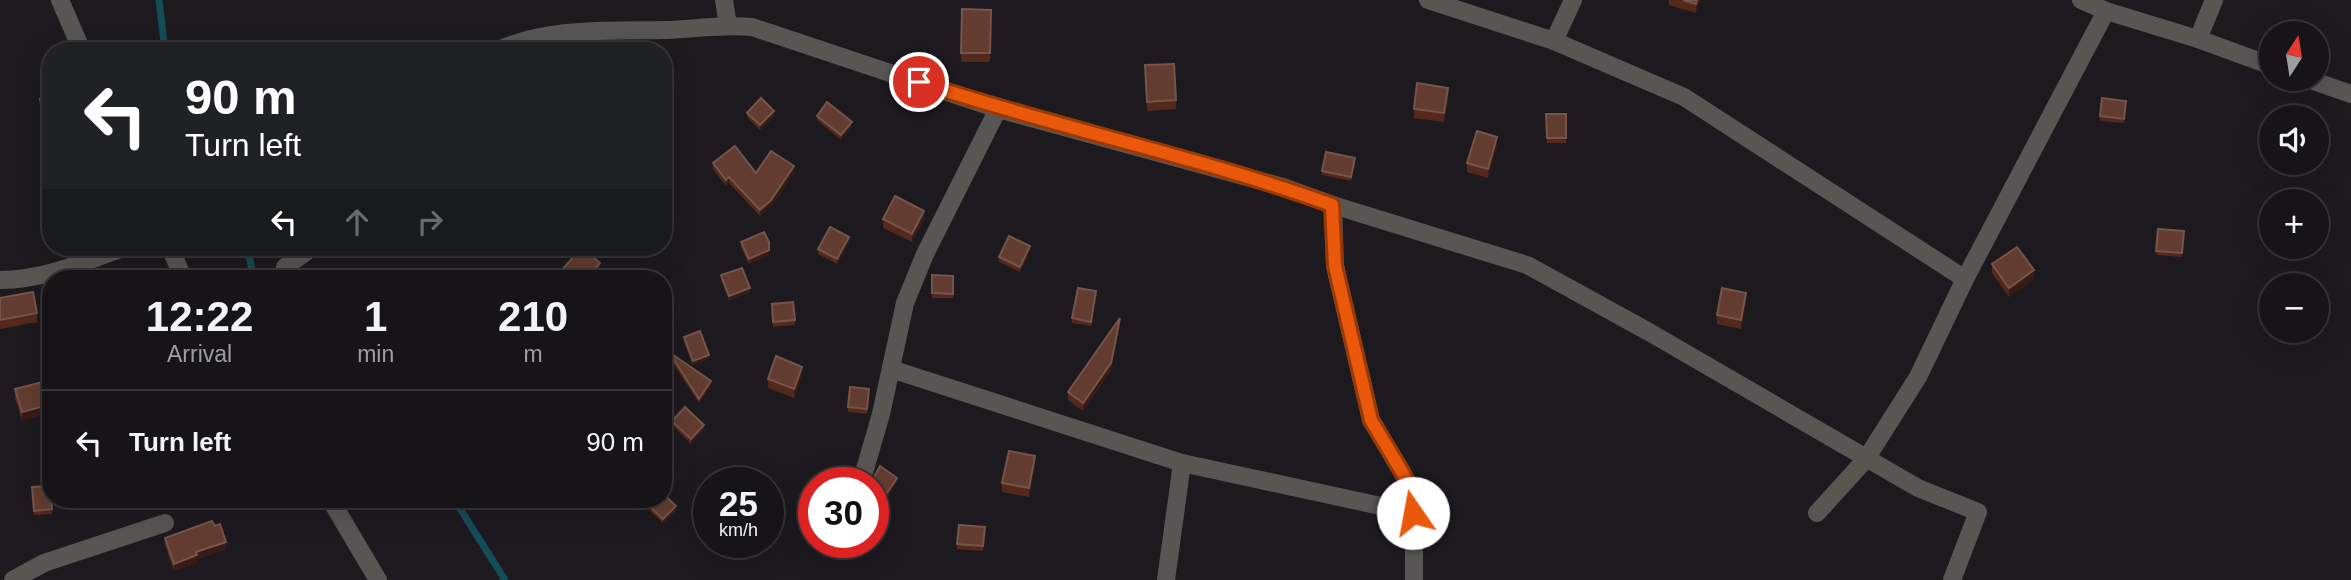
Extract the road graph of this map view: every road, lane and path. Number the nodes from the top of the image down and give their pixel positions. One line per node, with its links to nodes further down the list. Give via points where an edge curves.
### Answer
1 (60, 0): 11 (street)
2 (724, 0): 8 (street)
3 (1427, 0): 10 (street)
4 (1573, 0): 10 (street)
5 (2081, 0): 7 (street)
6 (2214, 0): 9 (street)
7 (2106, 10): 9 (street); 23 (street)
8 (728, 24): 12 (street, via 577,31); 16 (street, via 752,27)
9 (2198, 39): 13 (street)
10 (1554, 41): 23 (street, via 1684,97)
11 (78, 42)
12 (520, 42)
13 (2259, 61)
14 (2329, 86): 15 (street)
15 (2351, 94)
16 (998, 109): 17 (street); 25 (street, via 925,254 905,303)
17 (1332, 205): 26 (street, via 1527,265); 30 (street, via 1335,266 1371,420 1414,496)
18 (101, 256): 21 (street)
19 (301, 256): 20 (street)
20 (285, 268)
21 (59, 270)
22 (42, 274): 24 (street)
23 (1965, 279): 26 (street, via 1918,377)
24 (0, 281)
25 (891, 369): 27 (street); 28 (street)
26 (1866, 459): 31 (street); 37 (street, via 1918,488 1978,512)
27 (1182, 463): 30 (street); 35 (street)
28 (866, 467)
29 (335, 508): 34 (street)
30 (1413, 513): 36 (street)
31 (1816, 513)
32 (165, 523): 33 (street, via 44,563)
33 (13, 580)
34 (378, 580)
35 (1166, 580)
36 (1414, 580)
37 (1952, 580)

